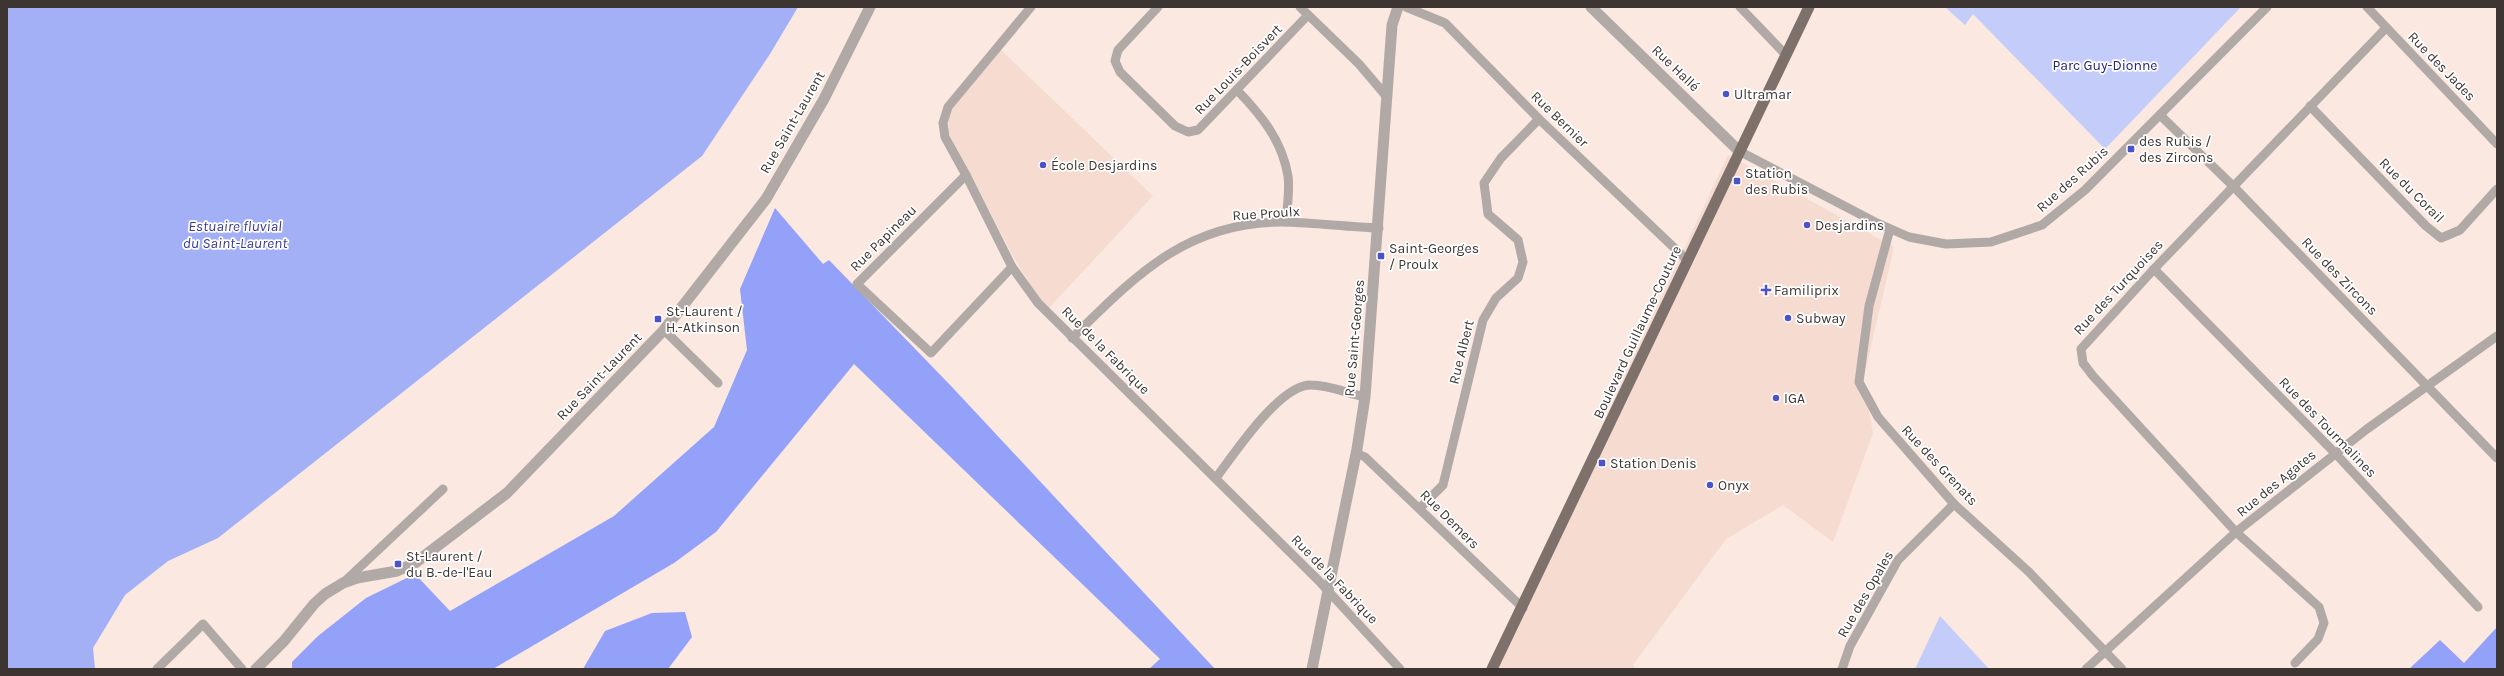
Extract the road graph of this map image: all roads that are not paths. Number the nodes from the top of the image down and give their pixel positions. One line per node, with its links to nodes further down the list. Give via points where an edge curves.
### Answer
1 (870, 7): 31 (street, Rue Saint-Laurent, via 824,99 766,199)
2 (1031, 7): 22 (street, Rue de la Fabrique, via 948,106 943,123 945,137)
3 (1158, 7): 15 (street, Rue Louis-Boisvert, via 1118,50 1115,61 1120,72 1175,126 1188,132 1198,130)
4 (1300, 7): 12 (street)
5 (1398, 7): 16 (street, Rue Saint-Georges, via 1392,25)
6 (1406, 7): 19 (street, Rue Bernier, via 1445,23)
7 (1591, 7): 21 (street, Rue Hallé)
8 (1740, 7): 14 (street)
9 (1809, 7): 14 (main road, Boulevard Guillaume-Couture)
10 (2267, 7): 18 (street, Rue des Rubis)
11 (2367, 7): 13 (street, Rue des Jades)
12 (1308, 15): 15 (street, Rue Louis-Boisvert); 16 (street, via 1359,64)
13 (2386, 28): 17 (street, Rue des Turquoises); 20 (street, Rue des Jades)
14 (1786, 55): 21 (main road, Boulevard Guillaume-Couture)
15 (1237, 90): 25 (street, via 1264,119 1280,148 1288,177)
16 (1387, 97): 26 (street, Rue Saint-Georges)
17 (2310, 106): 23 (street, Rue des Turquoises); 24 (street, Rue du Corail, via 2440,238 2460,230)
18 (2160, 115): 23 (street, Rue des Zircons); 27 (street, Rue des Rubis, via 2085,190 2042,225 1991,242 1946,244)
19 (1539, 119): 28 (street, Rue Bernier); 43 (street, Rue Albert, via 1501,158 1484,183 1488,214 1518,240 1523,262 1518,278 1496,298 1483,320 1443,485)
20 (2497, 144)
21 (1739, 151): 27 (street, Rue des Rubis); 28 (main road, Boulevard Guillaume-Couture)
22 (966, 175): 29 (street, Rue de la Fabrique); 29 (street, Rue Papineau, via 857,284 930,353)
23 (2233, 186): 30 (street, Rue des Turquoises); 35 (street, Rue des Zircons)
24 (2497, 189)
25 (1286, 222): 26 (street, Rue Proulx); 33 (street, Rue Proulx, via 1244,225 1206,234 1163,256 1128,283)
26 (1379, 228): 36 (street, Rue Saint-Georges)
27 (1890, 229): 42 (street, Rue des Grenats, via 1869,306 1859,382 1878,417)
28 (1688, 261): 48 (main road, Boulevard Guillaume-Couture)
29 (1012, 267): 33 (street, Rue de la Fabrique, via 1038,303)
30 (2154, 269): 38 (street, Rue des Tourmalines); 44 (street, Rue des Turquoises, via 2081,348 2084,363 2093,376)
31 (664, 330): 34 (street); 45 (street, Rue Saint-Laurent, via 507,494 406,568)
32 (2497, 336): 35 (street, Rue des Agates)
33 (1072, 338): 40 (street, Rue de la Fabrique)
34 (718, 383)
35 (2428, 387): 38 (street, Rue des Agates); 39 (street, Rue des Zircons)
36 (1365, 397): 37 (street, Rue Saint-Georges); 40 (street, via 1309,385 1284,396 1263,417)
37 (1356, 453): 43 (street, Rue Demers, via 1365,457); 46 (street, Rue Saint-Georges)
38 (2335, 453): 44 (street, Rue des Agates); 47 (street, Rue des Tourmalines)
39 (2497, 458)
40 (1216, 478): 46 (street, Rue de la Fabrique)
41 (443, 489): 45 (street)
42 (1954, 504): 49 (street, Rue des Grenats, via 2029,572); 57 (street, Rue des Opales, via 1898,560 1850,646)
43 (1420, 508): 48 (street, Rue Demers)
44 (2236, 532): 49 (street, Rue des Agates); 50 (street, Rue des Turquoises, via 2319,607 2324,623 2318,639)
45 (343, 583): 53 (street, Rue Saint-Laurent, via 314,604 284,641)
46 (1328, 591): 54 (street, Rue Saint-Georges); 55 (street, Rue de la Fabrique)
47 (2478, 607)
48 (1523, 608): 56 (main road, Boulevard Guillaume-Couture)
49 (2104, 650): 58 (street, Rue des Agates); 59 (street, Rue des Grenats)
50 (2294, 663)
51 (157, 669): 52 (street, via 203,624)
52 (242, 669)
53 (256, 669)
54 (1312, 669)
55 (1400, 669)
56 (1492, 669)
57 (1842, 669)
58 (2086, 669)
59 (2122, 669)

